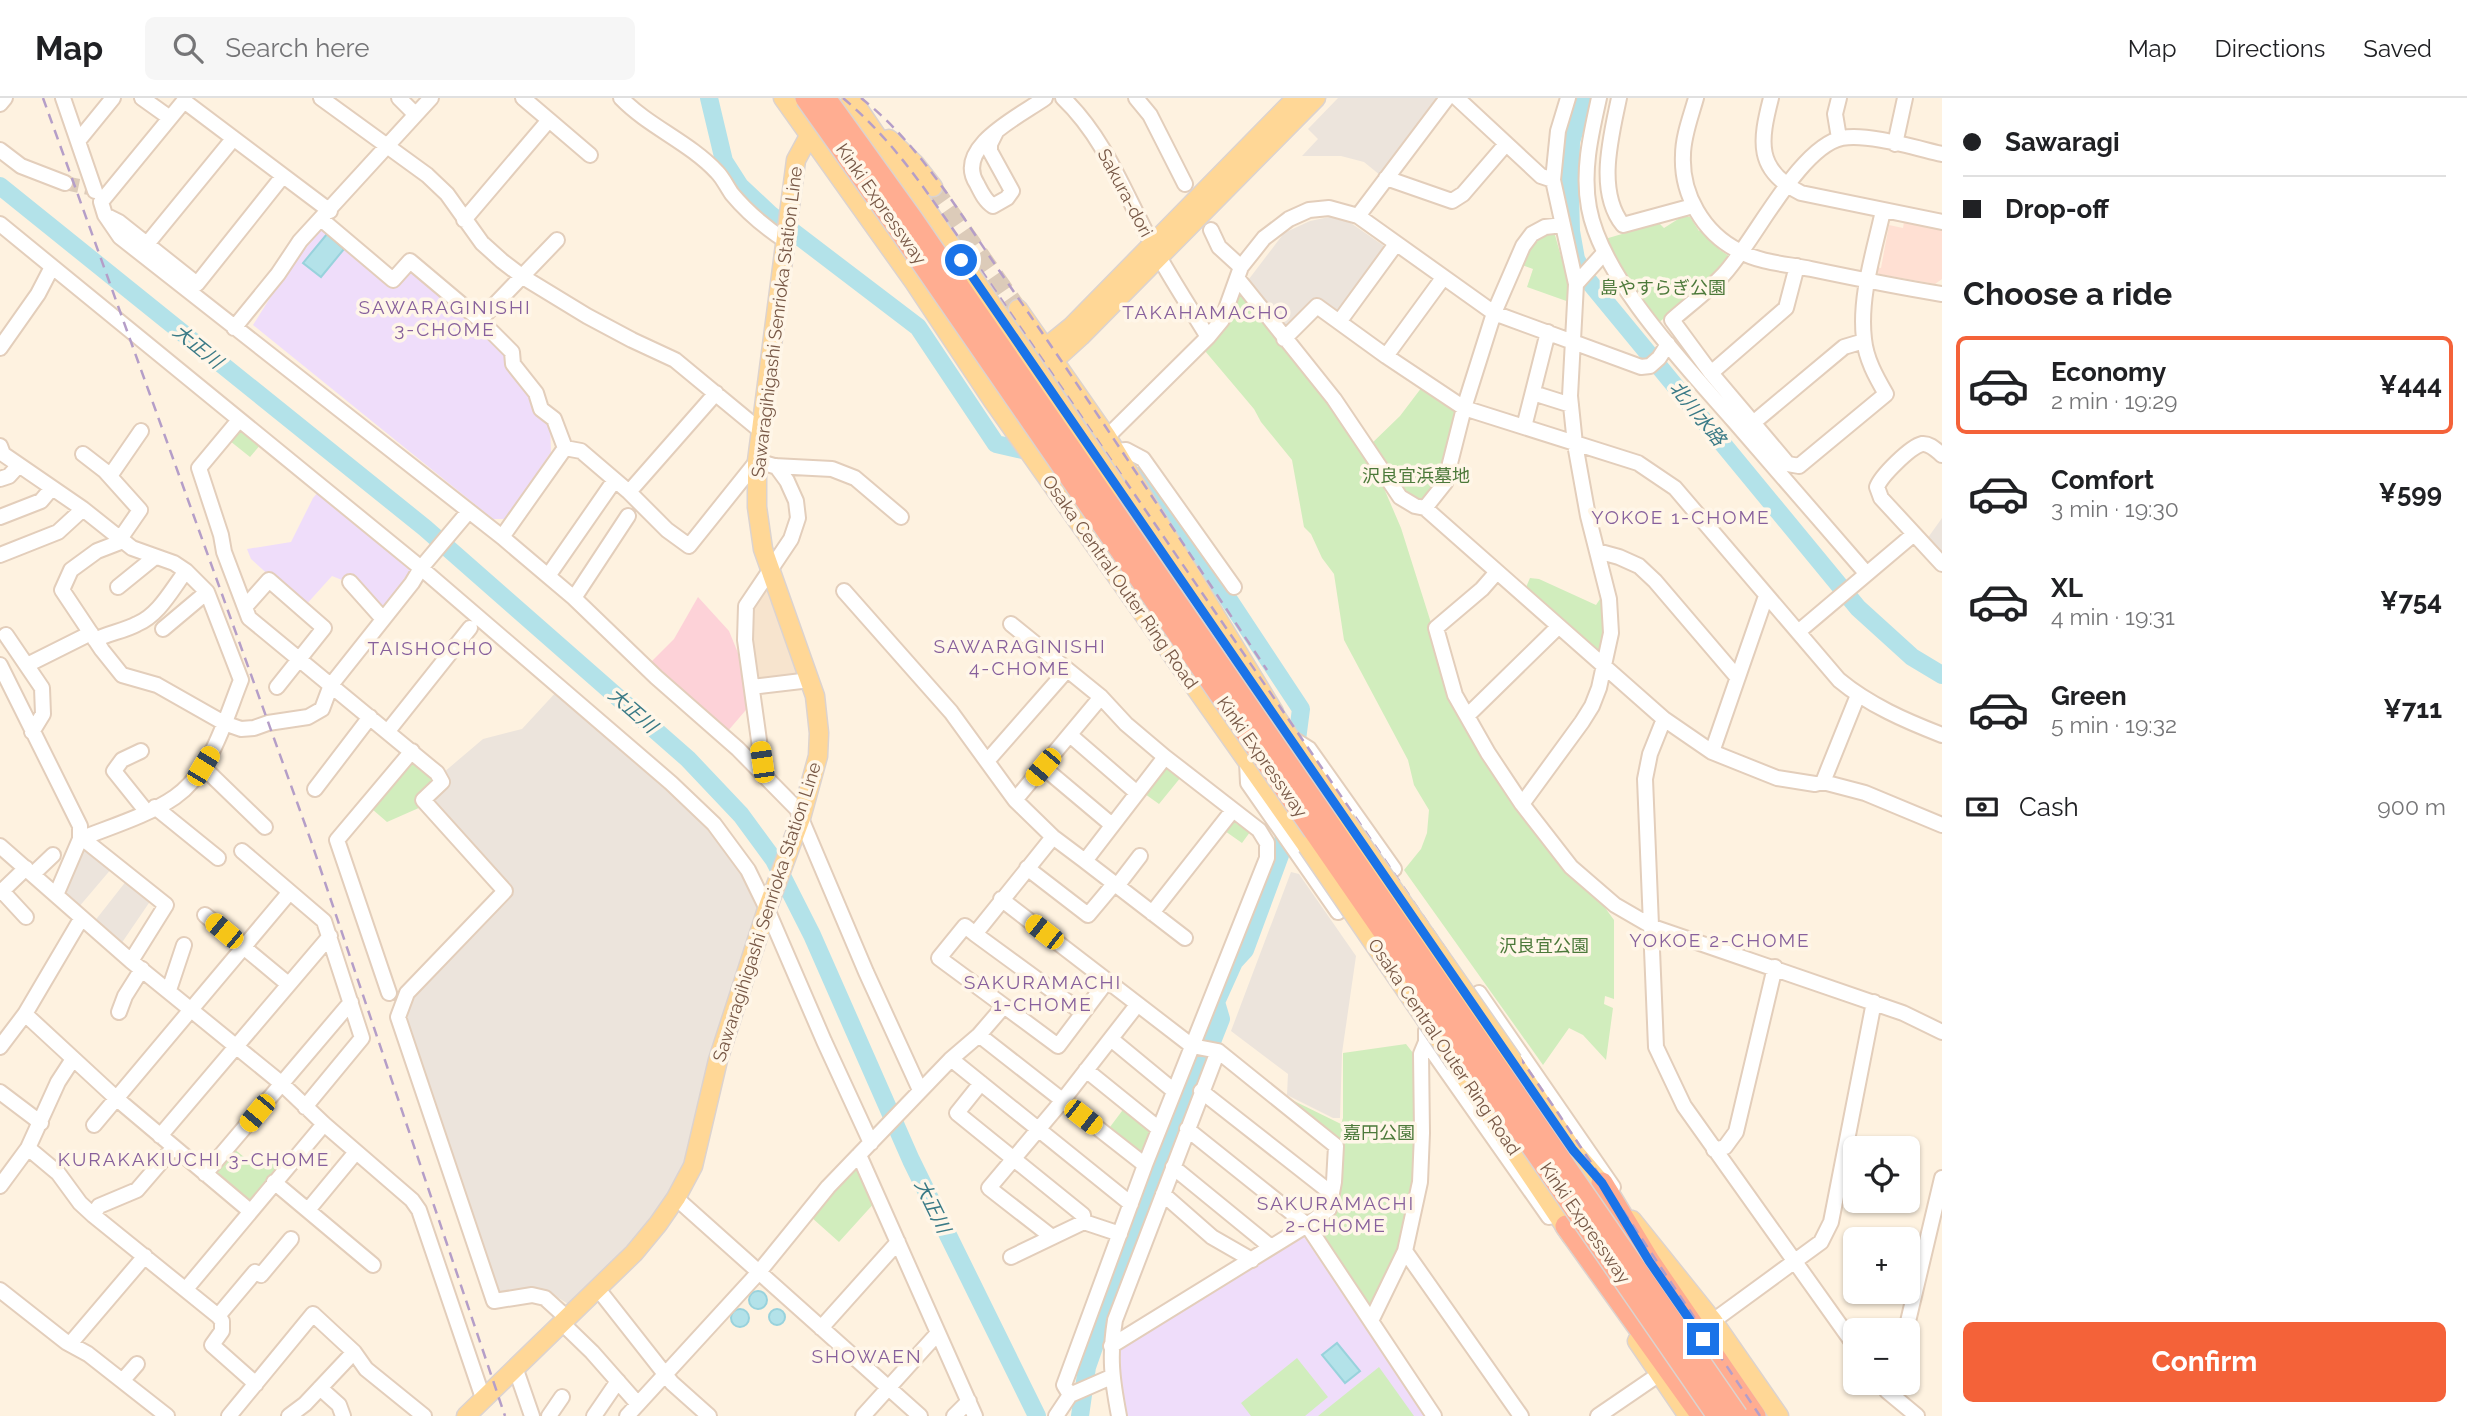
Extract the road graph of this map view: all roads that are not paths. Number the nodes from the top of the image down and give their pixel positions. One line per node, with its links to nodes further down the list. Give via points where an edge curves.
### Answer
1 (5, 98): 28 (street)
2 (63, 98): 36 (street)
3 (113, 98): 36 (street)
4 (142, 98): 30 (street)
5 (321, 98): 39 (street)
6 (399, 98): 29 (street)
7 (431, 98): 29 (street)
8 (523, 98): 31 (street)
9 (621, 98): 60 (street, via 717,172 748,211)
10 (783, 98): 33 (main road, Osaka Central Outer Ring Road)
11 (806, 98): 347 (highway, Kinki Expressway, bridge)
12 (825, 98): 348 (highway, Kinki Expressway, bridge)
13 (1045, 98): 32 (street)
14 (1063, 98): 64 (street, Sakura-dori, via 1108,155)
15 (1136, 98): 47 (street, via 1150,115)
16 (1296, 98): 64 (main road)
17 (1316, 98): 64 (main road)
18 (1447, 98): 44 (street)
19 (1457, 98): 37 (street)
20 (1568, 98): 45 (street, via 1558,131)
21 (1599, 98): 66 (street, via 1587,175 1589,208)
22 (1619, 98): 51 (street, via 1611,133 1608,185 1615,215 1623,225)
23 (1696, 98): 51 (street, via 1682,154)
24 (1771, 98): 48 (street, via 1762,147 1766,162)
25 (1839, 98): 34 (street, via 1835,114)
26 (1905, 98): 38 (street)
27 (857, 103): 33 (main road, Sawaragihigashi Senrioka Station Line); 49 (main road); 161 (main road, bridge)
28 (0, 104)
29 (415, 114): 39 (street)
30 (170, 117): 35 (street, via 184,101); 50 (street)
31 (549, 120): 42 (street); 55 (street)
32 (996, 132): 32 (street, via 990,151 1012,191 993,206 972,176 971,166 977,149)
33 (809, 136): 60 (main road, Sawaragihigashi Senrioka Station Line, via 796,160); 92 (main road, Osaka Central Outer Ring Road)
34 (1839, 138): 38 (street, via 1855,136); 48 (street, via 1816,152)
35 (233, 139): 43 (street); 62 (street)
36 (78, 141): 50 (street)
37 (1506, 144): 44 (street, via 1452,201); 45 (street, via 1541,176)
38 (1895, 144): 41 (street)
39 (386, 146): 53 (street); 55 (street, via 427,175)
40 (0, 150): 46 (street, via 22,166)
41 (1942, 154)
42 (590, 155)
43 (283, 176): 53 (street); 62 (street, via 197,285)
44 (1386, 178): 54 (street)
45 (1553, 180): 58 (street)
46 (65, 183)
47 (1185, 184)
48 (1787, 186): 52 (street); 65 (street)
49 (933, 187)
50 (97, 199): 62 (street); 79 (street, via 120,237)
51 (1693, 206): 65 (street, via 1714,233)
52 (1883, 211): 56 (street); 72 (street)
53 (325, 215): 77 (street, via 393,280 410,261); 79 (street)
54 (1358, 216): 63 (street); 69 (street, via 1329,208 1289,219 1264,238)
55 (464, 220): 70 (street, via 482,243)
56 (1942, 222)
57 (0, 224): 68 (street)
58 (1563, 225): 73 (street); 76 (street, via 1532,234)
59 (1210, 230): 69 (street)
60 (786, 239): 99 (main road, Sawaragihigashi Senrioka Station Line)
61 (557, 240): 70 (street)
62 (147, 244)
63 (1396, 244): 71 (street); 78 (street)
64 (1155, 250): 81 (street, Sakura-dori); 87 (main road, via 1071,327)
65 (1740, 252): 67 (street); 89 (street, via 1725,273 1672,320)
66 (1604, 253): 73 (street); 85 (street)
67 (1797, 266): 72 (street); 89 (street, via 1786,308)
68 (52, 267): 86 (street); 95 (street)
69 (1239, 273): 81 (street, via 1222,320); 82 (street)
70 (523, 276): 77 (street); 90 (street, via 598,322 675,360)
71 (1443, 278): 76 (street); 88 (street)
72 (1868, 281): 74 (street); 84 (street)
73 (1576, 284): 83 (street)
74 (1942, 294)
75 (1018, 309): 87 (main road)
76 (1494, 313): 80 (street); 94 (street)
77 (481, 320): 103 (street, via 512,352 513,364 536,393 541,409 555,419)
78 (1339, 321): 82 (street, via 1317,306); 88 (street)
79 (234, 328): 116 (street)
80 (1548, 332): 83 (street); 91 (street)
81 (1208, 337): 100 (street)
82 (1284, 339): 114 (street, via 1334,399 1400,497)
83 (1572, 341): 85 (street, via 1641,367 1655,362); 93 (street)
84 (1864, 341): 96 (street, via 1844,347); 96 (street, via 1886,394 1799,466 1788,464)
85 (1668, 344): 131 (street)
86 (0, 348)
87 (1051, 354): 92 (main road, via 1010,377); 100 (main road)
88 (1386, 356): 94 (street)
89 (1711, 373): 96 (street)
90 (716, 393): 99 (street); 113 (street)
91 (1533, 393): 93 (street); 97 (street)
92 (993, 401): 176 (main road, Osaka Central Outer Ring Road)
93 (1571, 405): 101 (street)
94 (1464, 408): 97 (street); 114 (street, via 1445,482)
95 (239, 420): 128 (street); 140 (street, via 198,468)
96 (1753, 423)
97 (1524, 427): 101 (street)
98 (141, 431): 109 (street)
99 (761, 431): 106 (main road, Sawaragihigashi Senrioka Station Line)
100 (1111, 444): 135 (street, via 1143,459); 161 (main road)
101 (1575, 444): 123 (street); 138 (street, via 1638,463 1667,481)
102 (0, 446): 107 (street, via 3,454)
103 (565, 448): 111 (street, via 581,451); 121 (street)
104 (83, 454): 109 (street)
105 (1942, 455): 120 (street, via 1924,444 1880,479 1881,498)
106 (757, 461): 108 (street); 113 (street, via 689,546); 127 (main road, Sawaragihigashi Senrioka Station Line, via 762,549)
107 (19, 465): 110 (street); 112 (street)
108 (776, 466): 119 (street, via 843,473); 127 (street, via 796,501 797,519 791,539)
109 (110, 476): 122 (street, via 140,510)
110 (0, 480)
111 (614, 481): 113 (street); 132 (street)
112 (52, 488): 115 (street); 118 (street, via 41,501)
113 (629, 492)
114 (1424, 508): 130 (street)
115 (83, 509): 122 (street); 124 (street, via 58,532)
116 (469, 511): 121 (street); 128 (street)
117 (628, 516): 139 (street)
118 (0, 517)
119 (901, 517)
120 (1913, 534): 126 (street); 131 (street)
121 (502, 537): 132 (street)
122 (122, 540): 125 (street); 148 (street, via 71,570 62,590)
123 (1597, 551): 152 (street, via 1609,599 1611,634); 154 (street, via 1639,566 1655,580)
124 (0, 555)
125 (155, 556): 129 (street); 134 (street)
126 (1942, 564)
127 (770, 567): 155 (main road, Sawaragihigashi Senrioka Station Line); 158 (street, via 746,606 745,640)
128 (421, 568): 141 (street); 206 (street, via 715,824)
129 (186, 570): 137 (street); 148 (street, via 150,616)
130 (1496, 573): 143 (street); 162 (street, via 1436,628 1455,695)
131 (1866, 573): 146 (street)
132 (548, 576): 139 (street)
133 (350, 582): 141 (street)
134 (118, 587)
135 (1234, 587)
136 (844, 591): 175 (street)
137 (207, 592): 145 (street); 165 (street, via 241,680)
138 (1766, 596): 146 (street); 154 (street)
139 (574, 598): 179 (street)
140 (245, 607): 149 (street, via 249,618); 149 (street, via 269,580 324,628)
141 (383, 619): 156 (street)
142 (1011, 624): 153 (street)
143 (1558, 627): 152 (street); 162 (street)
144 (471, 628): 166 (street)
145 (163, 629)
146 (1798, 632): 159 (street)
147 (6, 635): 151 (street)
148 (93, 637): 151 (street); 165 (street, via 122,675 157,685)
149 (299, 659): 156 (street); 157 (street)
150 (0, 665): 167 (street)
151 (27, 665): 167 (street, via 42,688 43,714)
152 (1605, 667): 164 (street); 184 (street, via 1583,722)
153 (1067, 670): 160 (street); 175 (street)
154 (1737, 677): 173 (street)
155 (810, 680): 158 (street); 187 (main road, Sawaragihigashi Senrioka Station Line, via 817,704 818,756)
156 (331, 685): 163 (street); 165 (street, via 322,709 308,718 241,729)
157 (277, 687)
158 (752, 687): 179 (street, via 762,762)
159 (1858, 695): 170 (street); 180 (street)
160 (1101, 697): 168 (street); 174 (street)
161 (1274, 712): 169 (main road)
162 (1467, 716): 184 (street)
163 (370, 717): 166 (street); 181 (street)
164 (1664, 719): 173 (street); 211 (street, via 1645,779)
165 (224, 723): 177 (street)
166 (388, 731): 172 (street)
167 (32, 732): 192 (street, via 80,826)
168 (1070, 734): 178 (street); 182 (street)
169 (1286, 734): 176 (street, via 1309,749 1394,869 1338,912 1248,783); 270 (main road, bridge, via 1573,1150)
170 (1942, 735)
171 (141, 751): 185 (street, via 122,760 114,771)
172 (412, 751): 222 (street, via 337,839); 301 (street, via 442,782 423,800 505,891 407,993 398,1017 494,1301 545,1298)
173 (1712, 752): 180 (street, via 1777,778)
174 (1165, 757): 182 (street); 186 (street)
175 (988, 761): 183 (street)
176 (1247, 762): 281 (main road, Osaka Central Outer Ring Road, bridge)
177 (203, 766): 185 (street, via 175,797); 190 (street)
178 (1043, 767): 183 (street); 188 (street)
179 (758, 769): 187 (street, via 797,809)
180 (1823, 782): 189 (street, via 1865,793)
181 (315, 789)
182 (1137, 793): 188 (street)
183 (1015, 800): 191 (street)
184 (1522, 804): 211 (street, via 1571,867 1615,905)
185 (150, 809): 192 (street); 197 (street)
186 (1233, 810): 207 (street); 236 (street, via 1259,830 1267,843 1267,858)
187 (799, 823): 206 (main road, Sawaragihigashi Senrioka Station Line); 247 (street)
188 (1112, 825): 198 (street)
189 (1942, 825)
190 (265, 827)
191 (1053, 837): 198 (street); 199 (street)
192 (81, 838): 204 (street); 217 (street, via 166,905)
193 (0, 846): 200 (street)
194 (242, 851): 203 (street)
195 (53, 855): 200 (street)
196 (1140, 856): 201 (street)
197 (218, 858)
198 (1085, 861): 201 (street)
199 (1027, 867): 201 (street, via 1088,915); 205 (street)
200 (29, 871): 202 (street); 204 (street)
201 (1115, 885): 207 (street)
202 (1, 892): 209 (street)
203 (289, 893): 213 (street, via 324,921); 216 (street)
204 (56, 895): 210 (street)
205 (1002, 899): 212 (street); 219 (street)
206 (767, 909): 258 (street); 274 (main road, Sawaragihigashi Senrioka Station Line, via 718,1060 693,1166)
207 (1152, 913): 214 (street)
208 (205, 915): 216 (street)
209 (26, 917)
210 (81, 919): 217 (street); 230 (street)
211 (1653, 927): 218 (street); 261 (street, via 1657,1048 1684,1106)
212 (975, 934): 226 (street, via 965,926 939,958); 229 (street)
213 (330, 936): 220 (street); 223 (street)
214 (1185, 938)
215 (184, 945): 221 (street)
216 (243, 947): 220 (street); 227 (street)
217 (137, 965): 221 (street); 228 (street)
218 (1775, 967): 224 (street); 261 (street, via 1736,1132 1725,1147)
219 (1107, 981): 225 (street); 229 (street)
220 (288, 984): 235 (street)
221 (169, 990): 227 (street)
222 (389, 993)
223 (351, 1002): 242 (street); 250 (street, via 362,1038)
224 (1874, 1002): 231 (street); 292 (street, via 1831,1222 1821,1242)
225 (1137, 1005): 233 (street); 236 (street)
226 (1004, 1006): 229 (street, via 1058,1046); 232 (street)
227 (191, 1009): 235 (street); 248 (street)
228 (118, 1012)
229 (1083, 1013)
230 (25, 1014): 237 (street); 239 (street)
231 (1942, 1032)
232 (979, 1035): 240 (street); 249 (street)
233 (1111, 1039): 241 (street); 244 (street)
234 (1426, 1042): 283 (street, via 1426,1031 1479,993); 288 (street, via 1420,1055 1420,1182); 295 (street, via 1534,1198)
235 (237, 1046): 242 (street); 257 (street)
236 (1192, 1046): 238 (street); 244 (street)
237 (0, 1047)
238 (1218, 1051): 245 (street); 272 (street, via 1336,1146)
239 (73, 1059): 248 (street); 251 (street)
240 (951, 1059): 243 (street); 247 (street)
241 (1086, 1070): 249 (street); 255 (street)
242 (281, 1083): 250 (street); 267 (street)
243 (981, 1083): 254 (street); 264 (street, via 957,1113)
244 (1174, 1091): 255 (street)
245 (1201, 1091): 256 (street); 272 (street)
246 (0, 1092): 251 (street)
247 (918, 1092): 258 (street)
248 (117, 1099): 253 (street); 257 (street)
249 (1063, 1101): 254 (street); 265 (street)
250 (305, 1107): 252 (street)
251 (41, 1123): 260 (street)
252 (324, 1124): 262 (street); 269 (street)
253 (94, 1125)
254 (1039, 1129): 264 (street); 275 (street)
255 (1159, 1129): 265 (street)
256 (1187, 1129): 266 (street); 280 (street)
257 (160, 1136): 259 (street)
258 (871, 1142): 263 (street)
259 (174, 1147): 267 (street); 278 (street, via 137,1190 99,1206)
260 (28, 1148): 271 (street); 278 (street, via 58,1173)
261 (1714, 1150): 292 (street)
262 (356, 1152): 276 (street); 322 (street, via 419,1210)
263 (859, 1155): 286 (street); 294 (street)
264 (1013, 1158): 279 (street, via 1083,1215); 284 (street, via 989,1188)
265 (1145, 1165): 275 (street)
266 (1173, 1167): 273 (street); 287 (street)
267 (205, 1174): 277 (street)
268 (1942, 1178): 300 (street)
269 (274, 1182): 276 (street); 277 (street)
270 (1602, 1183): 283 (main road); 349 (highway, via 1649,1261)
271 (0, 1186)
272 (1331, 1193): 280 (street, via 1329,1209)
273 (1163, 1194): 291 (street, via 1212,1237); 308 (street, via 1115,1320)
274 (676, 1198): 294 (street); 297 (main road, Sawaragihigashi Senrioka Station Line, via 642,1244)
275 (1130, 1204): 282 (street)
276 (308, 1210): 293 (street)
277 (250, 1211): 296 (street)
278 (93, 1215): 289 (street)
279 (1084, 1222): 282 (street); 284 (street)
280 (1307, 1225): 287 (street); 302 (street)
281 (1566, 1226): 295 (main road, Osaka Central Outer Ring Road); 313 (highway)
282 (1120, 1234): 325 (street, via 1063,1385)
283 (1645, 1235): 303 (main road)
284 (1052, 1237): 290 (street)
285 (291, 1239): 299 (street)
286 (898, 1242): 304 (street); 306 (street)
287 (1271, 1247): 291 (street)
288 (1405, 1251): 302 (street); 343 (street)
289 (145, 1256): 296 (street); 307 (street)
290 (1011, 1257)
291 (1252, 1259): 308 (street)
292 (1794, 1262): 303 (street); 305 (street)
293 (373, 1265)
294 (759, 1272): 304 (street); 312 (street)
295 (1595, 1276): 313 (main road, Osaka Central Outer Ring Road)
296 (186, 1289): 299 (street)
297 (598, 1289): 301 (main road, Sawaragihigashi Senrioka Station Line); 312 (street)
298 (0, 1290): 307 (street)
299 (218, 1316): 317 (street, via 222,1331 212,1345)
300 (1909, 1318)
301 (564, 1320): 311 (main road, Sawaragihigashi Senrioka Station Line); 316 (street)
302 (1371, 1321): 342 (street)
303 (1713, 1321): 350 (main road)
304 (821, 1328): 319 (street)
305 (1843, 1329)
306 (938, 1333): 319 (street); 323 (street)
307 (70, 1344): 315 (street)
308 (1111, 1346): 314 (street)
309 (354, 1352): 317 (street, via 313,1314); 318 (street); 330 (street, via 366,1369)
310 (137, 1364): 315 (street)
311 (515, 1367): 322 (main road, Sawaragihigashi Senrioka Station Line); 332 (street)
312 (668, 1374): 324 (street); 336 (street)
313 (1666, 1374): 344 (street); 345 (main road, Osaka Central Outer Ring Road); 346 (highway)
314 (1107, 1379): 325 (street); 341 (street)
315 (123, 1380): 326 (street)
316 (618, 1381): 324 (street); 334 (street)
317 (256, 1384): 327 (street)
318 (320, 1388): 328 (street); 329 (street)
319 (888, 1388): 337 (street); 338 (street)
320 (1892, 1395): 351 (street)
321 (562, 1397): 333 (street)
322 (483, 1398): 331 (main road, Sawaragihigashi Senrioka Station Line)
323 (969, 1401): 339 (street); 340 (street)
324 (637, 1403): 335 (street)
325 (1063, 1406)
326 (167, 1416)
327 (229, 1416)
328 (289, 1416)
329 (343, 1416)
330 (424, 1416)
331 (466, 1416)
332 (531, 1416)
333 (549, 1416)
334 (594, 1416)
335 (628, 1416)
336 (709, 1416)
337 (863, 1416)
338 (920, 1416)
339 (954, 1416)
340 (975, 1416)
341 (1119, 1416)
342 (1434, 1416)
343 (1521, 1416)
344 (1598, 1416)
345 (1688, 1416)
346 (1702, 1416)
347 (1718, 1416)
348 (1737, 1416)
349 (1755, 1416)
350 (1779, 1416)
351 (1917, 1416)

